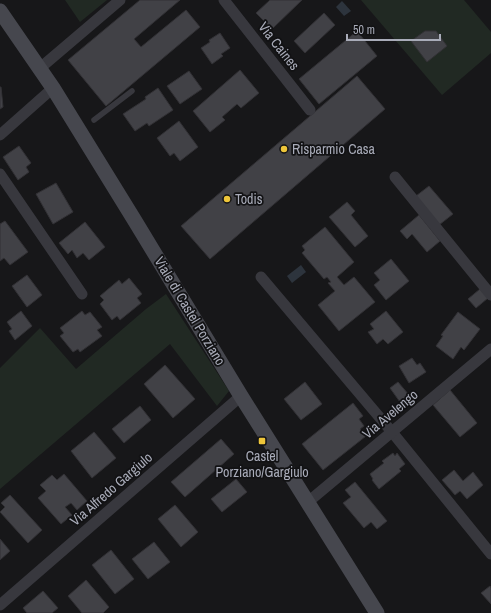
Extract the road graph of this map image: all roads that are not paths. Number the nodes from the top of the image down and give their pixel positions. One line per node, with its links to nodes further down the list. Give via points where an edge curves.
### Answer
1 (120, 0): 4 (street)
2 (224, 0): 7 (street, Via Caines)
3 (0, 11): 4 (street, Viale di Castel Porziano)
4 (39, 69): 5 (street, Viale di Castel Porziano)
5 (53, 88): 9 (street); 16 (street, Viale di Castel Porziano)
6 (132, 91): 8 (lane)
7 (310, 110)
8 (94, 120)
9 (0, 135)
10 (0, 174): 13 (street)
11 (395, 177): 14 (street)
12 (261, 277): 17 (street)
13 (82, 294)
14 (491, 295)
15 (491, 349): 17 (street, Via Avelengo)
16 (241, 396): 18 (street, Viale di Castel Porziano); 20 (street, Via Alfredo Gargiulo)
17 (392, 432): 18 (street, Via Avelengo); 19 (street)
18 (308, 502): 21 (street, Viale di Castel Porziano)
19 (491, 554)
20 (0, 605)
21 (377, 613)

